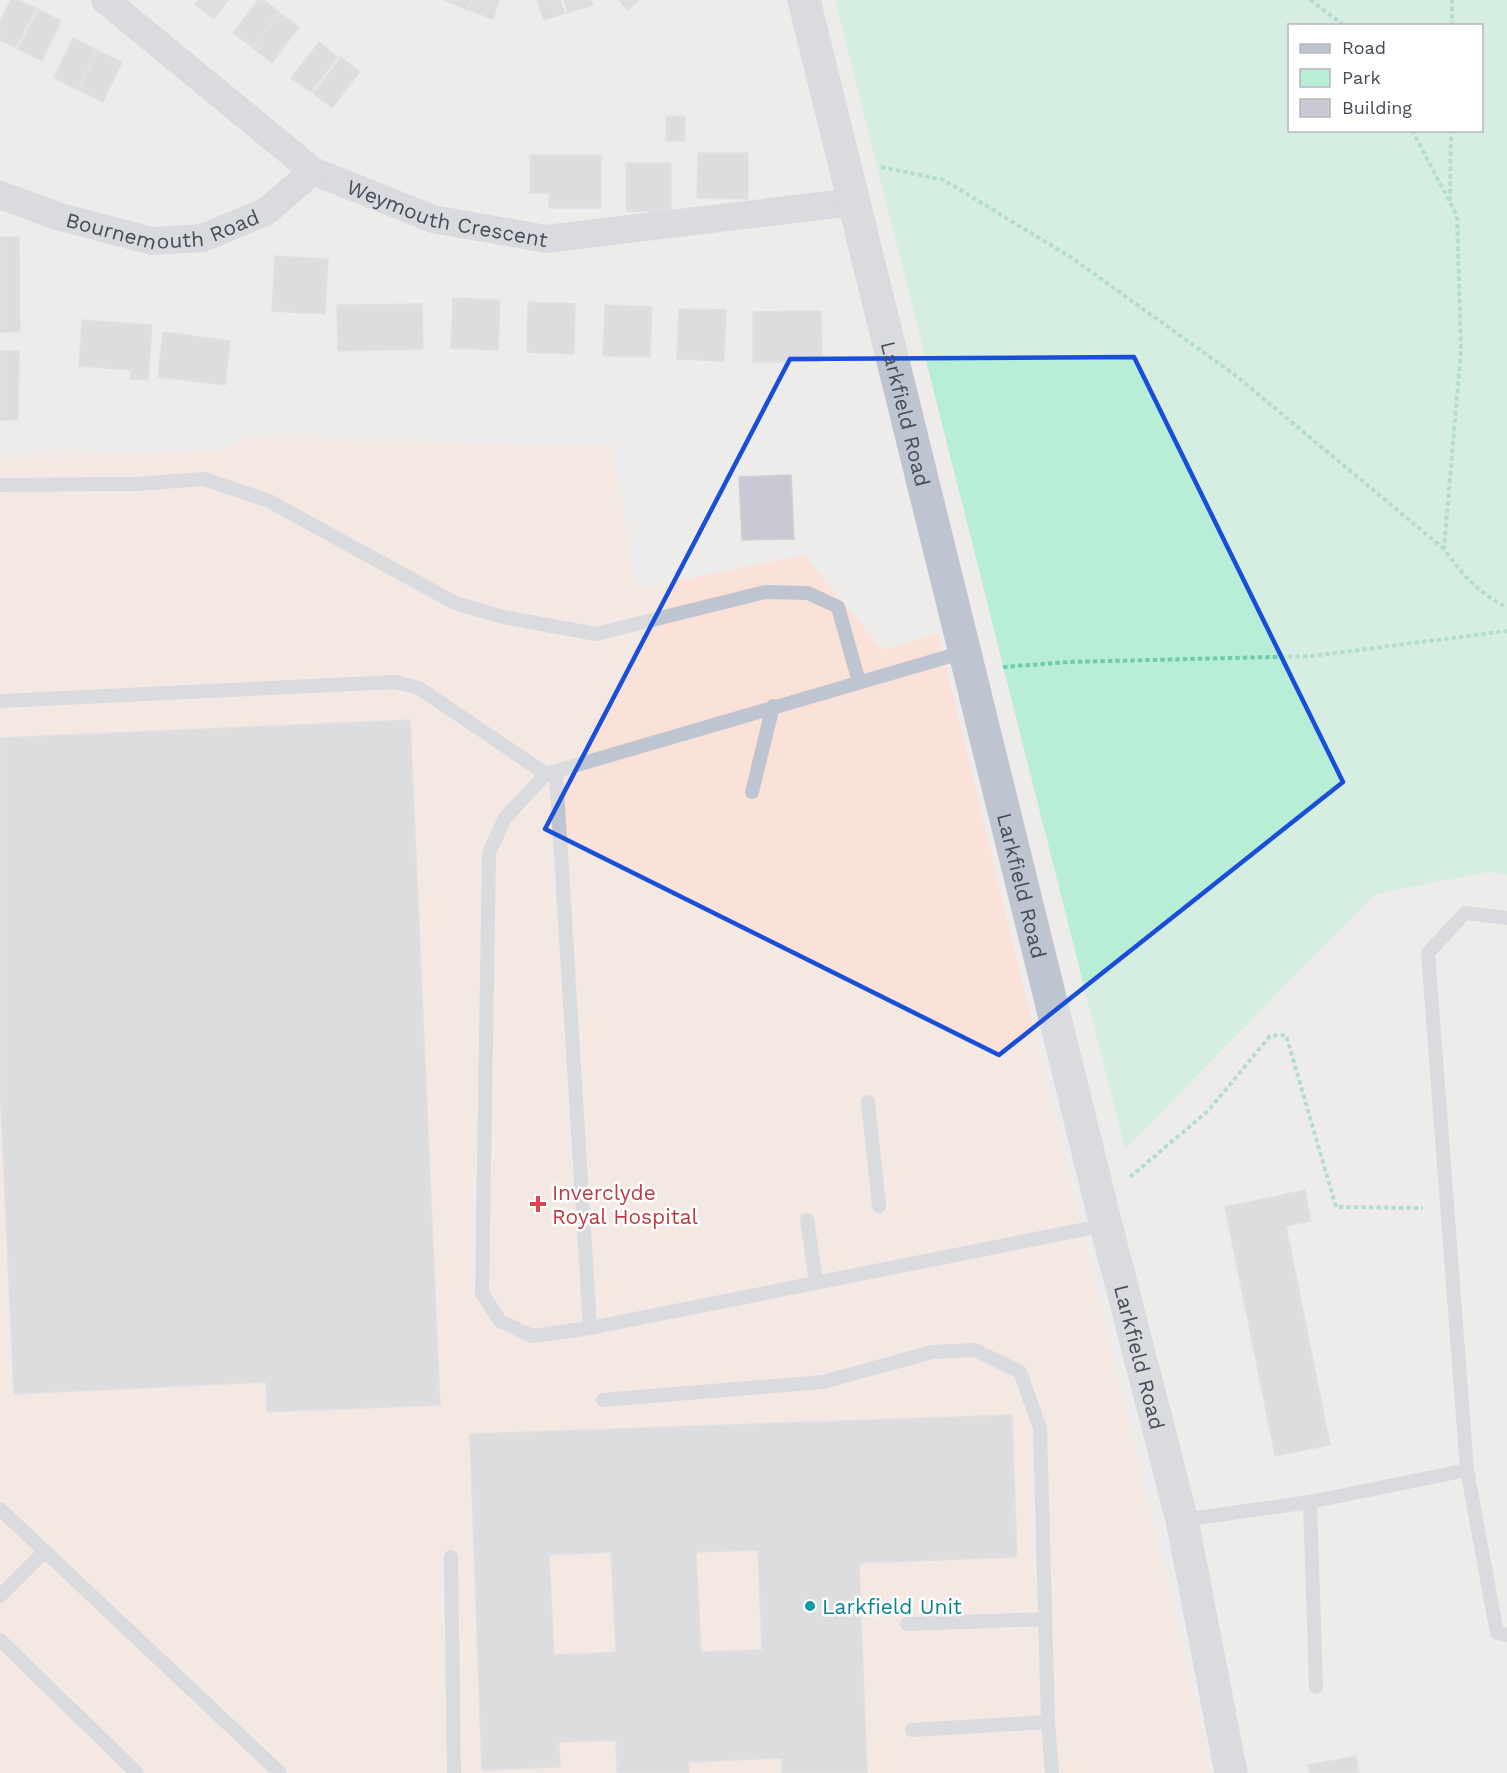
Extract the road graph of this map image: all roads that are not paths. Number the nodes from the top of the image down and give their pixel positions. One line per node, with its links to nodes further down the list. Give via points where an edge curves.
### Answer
1 (105, 0): 3 (street, Weymouth Crescent)
2 (804, 0): 5 (street, Larkfield Road)
3 (312, 171): 4 (street, Bournemouth Road, via 267,211 203,238 152,241 57,216); 5 (street, Weymouth Crescent, via 433,219 546,239)
4 (0, 195)
5 (853, 202): 7 (street, Larkfield Road)
6 (0, 485): 8 (lane, via 204,479 269,501 455,603 503,617 596,634 765,592 808,593 838,607)
7 (967, 661): 8 (lane); 16 (street, Larkfield Road)
8 (859, 682): 10 (lane)
9 (0, 701): 11 (lane, via 395,682 419,688)
10 (773, 706): 11 (lane); 12 (lane)
11 (551, 774): 19 (lane); 19 (lane, via 505,818 489,853 482,1293 500,1321 532,1336)
12 (752, 792)
13 (1507, 918): 21 (lane, via 1465,913 1428,953)
14 (868, 1102): 15 (lane)
15 (879, 1206)
16 (1103, 1211): 18 (lane); 24 (street, Larkfield Road)
17 (807, 1220): 18 (lane)
18 (816, 1283): 19 (lane)
19 (590, 1328)
20 (603, 1400): 28 (lane, via 824,1382 932,1352 975,1350 984,1354 1020,1372 1040,1428)
21 (1467, 1470): 22 (lane); 30 (lane, via 1497,1633)
22 (1310, 1502): 24 (lane); 32 (lane)
23 (0, 1509): 25 (lane)
24 (1182, 1520): 39 (street, Larkfield Road)
25 (45, 1551): 27 (lane); 36 (lane)
26 (451, 1557): 37 (lane)
27 (0, 1596)
28 (1046, 1619): 29 (lane); 33 (lane)
29 (907, 1624)
30 (1507, 1635)
31 (0, 1640): 35 (lane)
32 (1316, 1687)
33 (1048, 1722): 34 (lane); 38 (lane)
34 (912, 1730)
35 (137, 1773)
36 (280, 1773)
37 (454, 1773)
38 (1052, 1773)
39 (1231, 1773)

